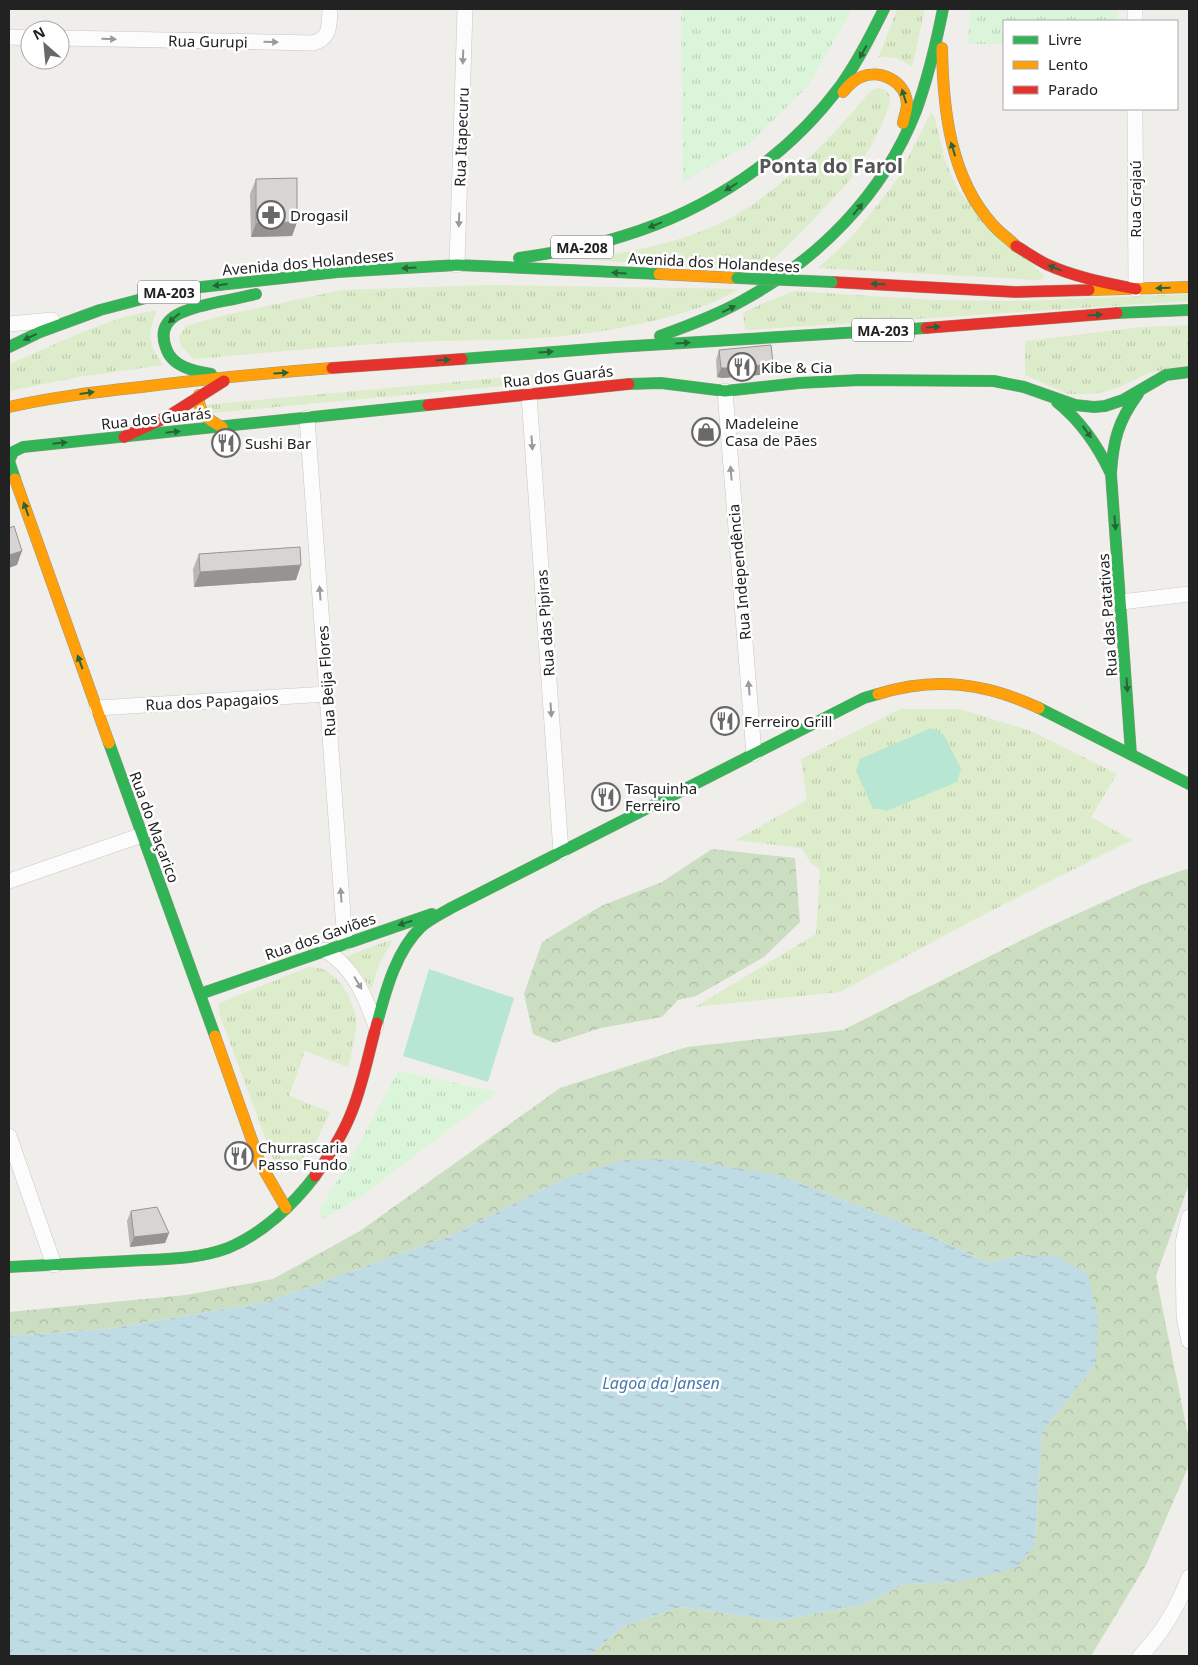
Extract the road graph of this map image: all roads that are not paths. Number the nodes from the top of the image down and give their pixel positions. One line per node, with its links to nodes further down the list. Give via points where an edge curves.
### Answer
1 (330, 9): 5 (street, Rua Gurupi, one-way to 1, via 313,43 326,36)
2 (465, 9): 9 (street, Rua Itapecuru, one-way to 9)
3 (884, 9): 8 (main road, MA-208, one-way to 8, via 860,58 821,112)
4 (943, 9): 7 (main road, via 916,110); 12 (main road, one-way to 4, via 1092,280 1044,263 1006,238 974,200 958,164 946,116)
5 (70, 38)
6 (1135, 110): 12 (street, Rua Grajaú)
7 (892, 160): 8 (main road, one-way to 8, via 906,109 906,97 892,79 870,74 850,84 821,118); 17 (main road, one-way to 7, via 711,318 784,277 841,228 869,195)
8 (760, 167): 9 (main road, MA-208, one-way to 9, via 700,205 636,232 559,251)
9 (457, 265): 10 (main road, Avenida dos Holandeses / MA-203, one-way to 10); 12 (main road, Avenida dos Holandeses / MA-203, one-way to 9, bridge, via 1014,292)
10 (338, 272): 14 (main road, Avenida dos Holandeses / MA-203, one-way to 14, via 176,291); 19 (main road, one-way to 19, via 188,309 170,319 164,338 167,352 175,362 191,370)
11 (1189, 287): 12 (main road, Avenida dos Holandeses / MA-203, one-way to 12)
12 (1136, 289)
13 (1189, 310): 17 (main road, MA-203, one-way to 13)
14 (76, 318): 15 (street); 16 (main road, Avenida dos Holandeses / MA-203, one-way to 16)
15 (9, 324)
16 (9, 347)
17 (617, 347): 19 (main road, MA-203, one-way to 17)
18 (1189, 372): 21 (main road, via 1169,374)
19 (232, 376): 22 (main road); 25 (main road, MA-203, one-way to 19)
20 (725, 391): 23 (main road, Rua dos Guarás, via 636,383); 24 (main road, Rua dos Guarás, via 860,380 975,381 1013,383); 35 (street, Rua Independência, one-way to 20)
21 (1141, 391): 24 (main road, Rua dos Guarás, via 1106,406 1074,406); 30 (main road, Rua das Patativas, via 1118,424)
22 (199, 395): 27 (main road, via 197,401 203,414); 28 (main road, via 167,417)
23 (529, 395): 26 (main road, Rua dos Guarás); 39 (street, Rua das Pipiras, one-way to 39)
24 (1052, 398): 30 (main road, Rua das Patativas, one-way to 30, via 1081,424 1102,453)
25 (9, 406)
26 (307, 418): 27 (main road, Rua dos Guarás); 33 (street, Rua Beija Flores, one-way to 26)
27 (222, 426): 28 (main road, Rua dos Guarás, one-way to 27)
28 (124, 437): 29 (main road, Rua dos Guarás, one-way to 28, via 22,447)
29 (13, 452): 34 (main road, Rua do Maçarico, one-way to 29, via 10,466)
30 (1111, 474): 32 (main road, Rua das Patativas, one-way to 32)
31 (1189, 594): 32 (street)
32 (1121, 602): 36 (main road, Rua das Patativas, one-way to 36)
33 (327, 694): 34 (street, Rua dos Papagaios); 42 (street, Rua Beija Flores, one-way to 33)
34 (97, 708): 38 (main road, Rua do Maçarico)
35 (754, 754): 36 (main road, via 864,698 892,688 932,683 972,685 1011,696 1042,708); 39 (main road)
36 (1131, 754): 37 (main road)
37 (1189, 784)
38 (142, 835): 40 (street); 44 (main road, Rua do Maçarico)
39 (561, 852): 41 (main road)
40 (9, 881)
41 (451, 908): 42 (main road, Rua dos Gaviões, one-way to 42); 45 (main road, via 419,929 403,950)
42 (345, 943): 43 (main road, Rua dos Gaviões)
43 (325, 950): 44 (main road, Rua dos Gaviões); 45 (street, one-way to 45, via 354,977)
44 (200, 994): 47 (main road, Rua do Maçarico, via 260,1163)
45 (376, 1026): 47 (main road, via 358,1096 338,1142 308,1186)
46 (9, 1136): 49 (street)
47 (286, 1208): 49 (main road, via 255,1233 217,1251 170,1259)
48 (1189, 1217): 51 (street, via 1183,1243 1184,1317)
49 (54, 1265): 50 (main road)
50 (9, 1267)
51 (1189, 1341)
52 (1189, 1577): 53 (street, via 1171,1615)
53 (1140, 1656)

